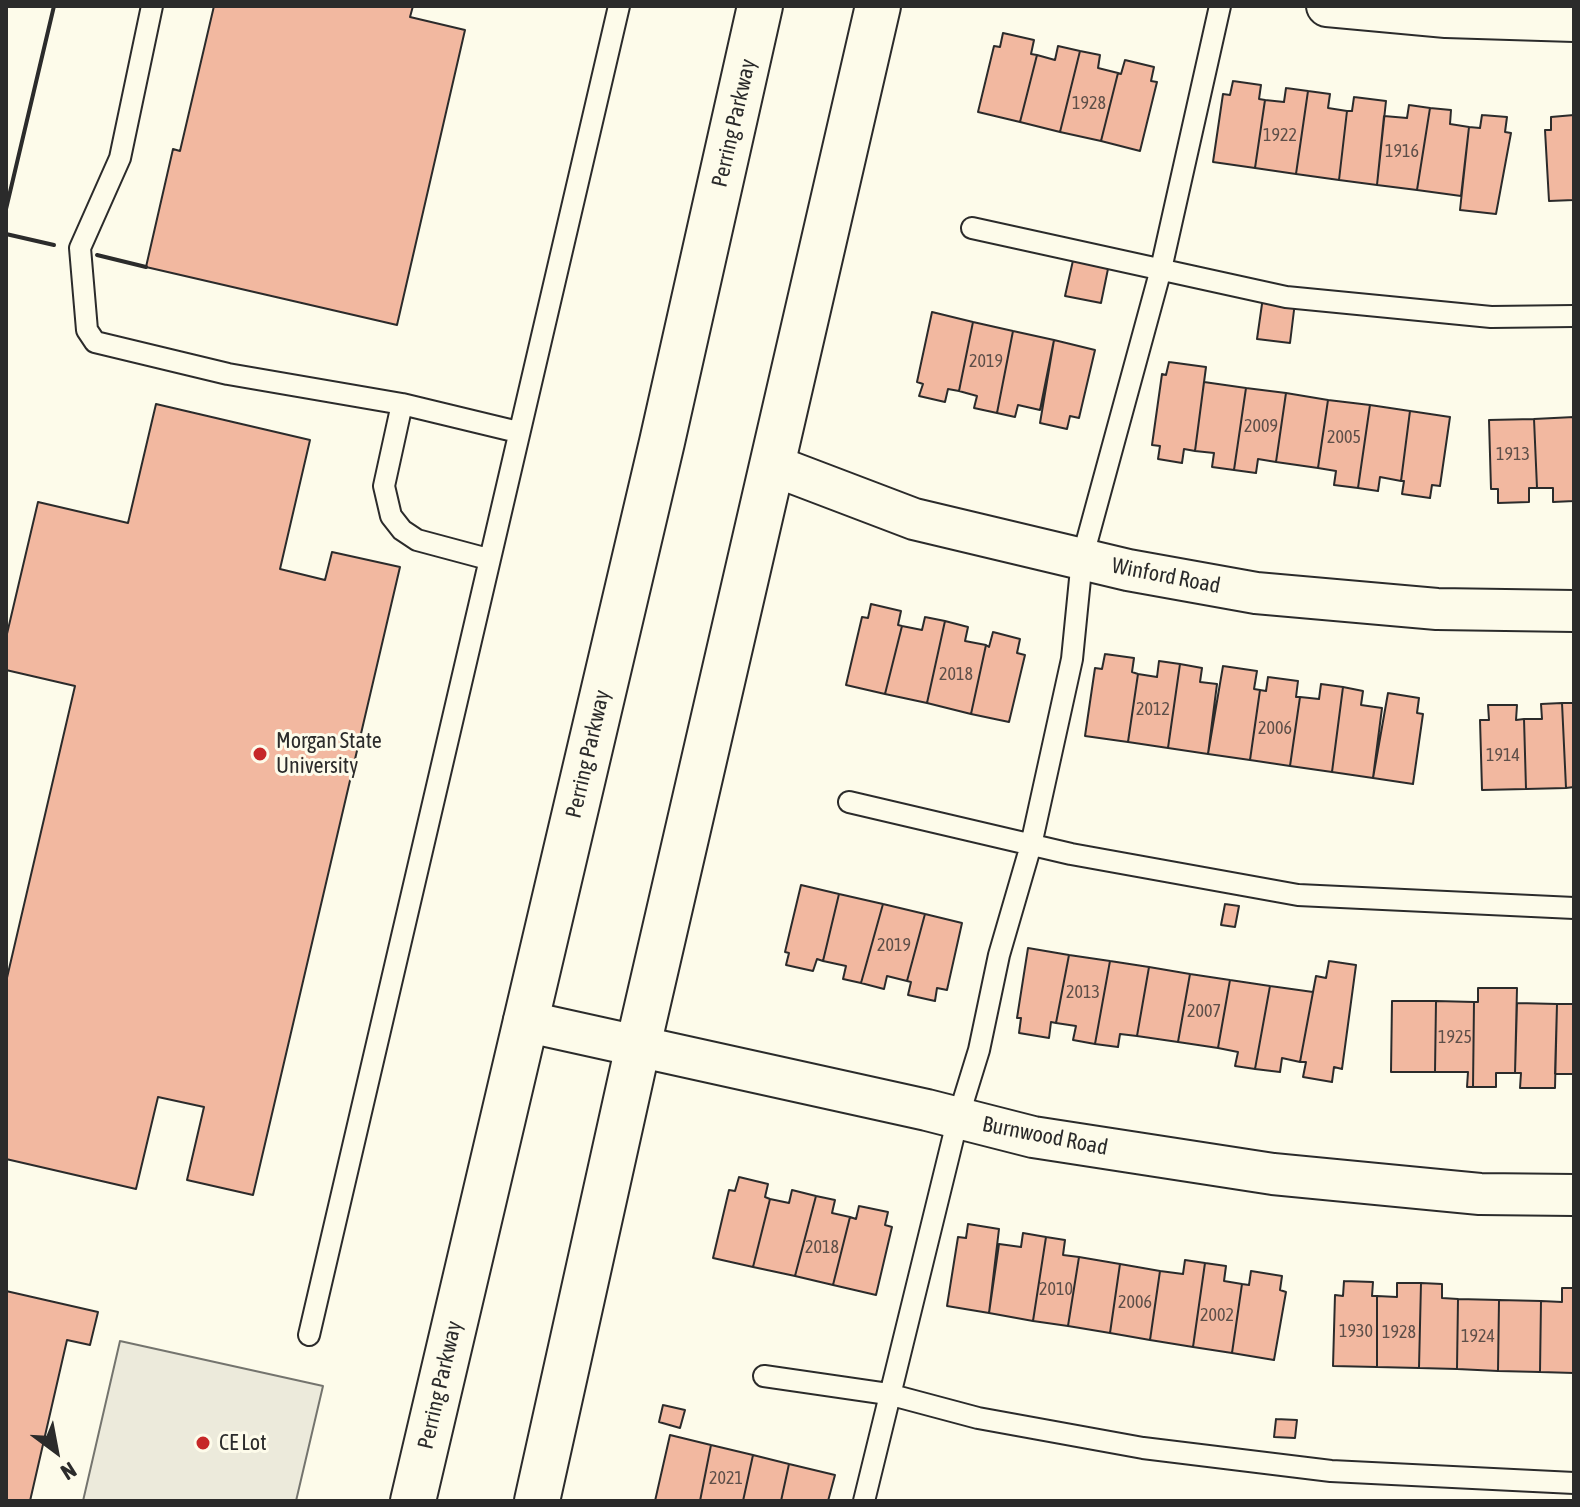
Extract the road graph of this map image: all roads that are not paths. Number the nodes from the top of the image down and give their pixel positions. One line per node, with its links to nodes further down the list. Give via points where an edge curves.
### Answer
1 (152, 6): 11 (lane, via 120,158 80,248 87,330 95,342 228,374)
2 (619, 6): 12 (lane)
3 (760, 6): 20 (main road, Perring Parkway)
4 (878, 6): 13 (main road)
5 (1220, 6): 9 (lane)
6 (1327, 6): 7 (street)
7 (1574, 21)
8 (972, 228): 9 (lane)
9 (1161, 269): 10 (lane, via 1286,297 1491,317); 15 (lane)
10 (1574, 316)
11 (402, 404): 12 (lane); 14 (lane, via 384,486 391,516 417,540)
12 (518, 432): 14 (lane)
13 (772, 465): 15 (street, Winford Road, via 914,519); 21 (main road)
14 (488, 559): 24 (lane)
15 (1082, 559): 16 (street, Winford Road, via 1256,593 1437,609); 18 (lane, via 1072,659)
16 (1574, 611)
17 (849, 802): 18 (lane)
18 (1031, 845): 19 (lane, via 1298,895); 22 (lane)
19 (1574, 908)
20 (524, 1021): 21 (street, Burnwood Road); 28 (main road, Perring Parkway)
21 (638, 1046): 22 (street, Burnwood Road); 29 (main road)
22 (958, 1118): 23 (street, Burnwood Road, via 1033,1137 1273,1174 1480,1194); 26 (lane)
23 (1574, 1195)
24 (309, 1335)
25 (764, 1376): 26 (lane)
26 (888, 1394): 27 (lane, via 978,1418 1143,1448 1331,1471); 30 (lane)
27 (1574, 1483)
28 (413, 1501)
29 (537, 1501)
30 (864, 1501)

